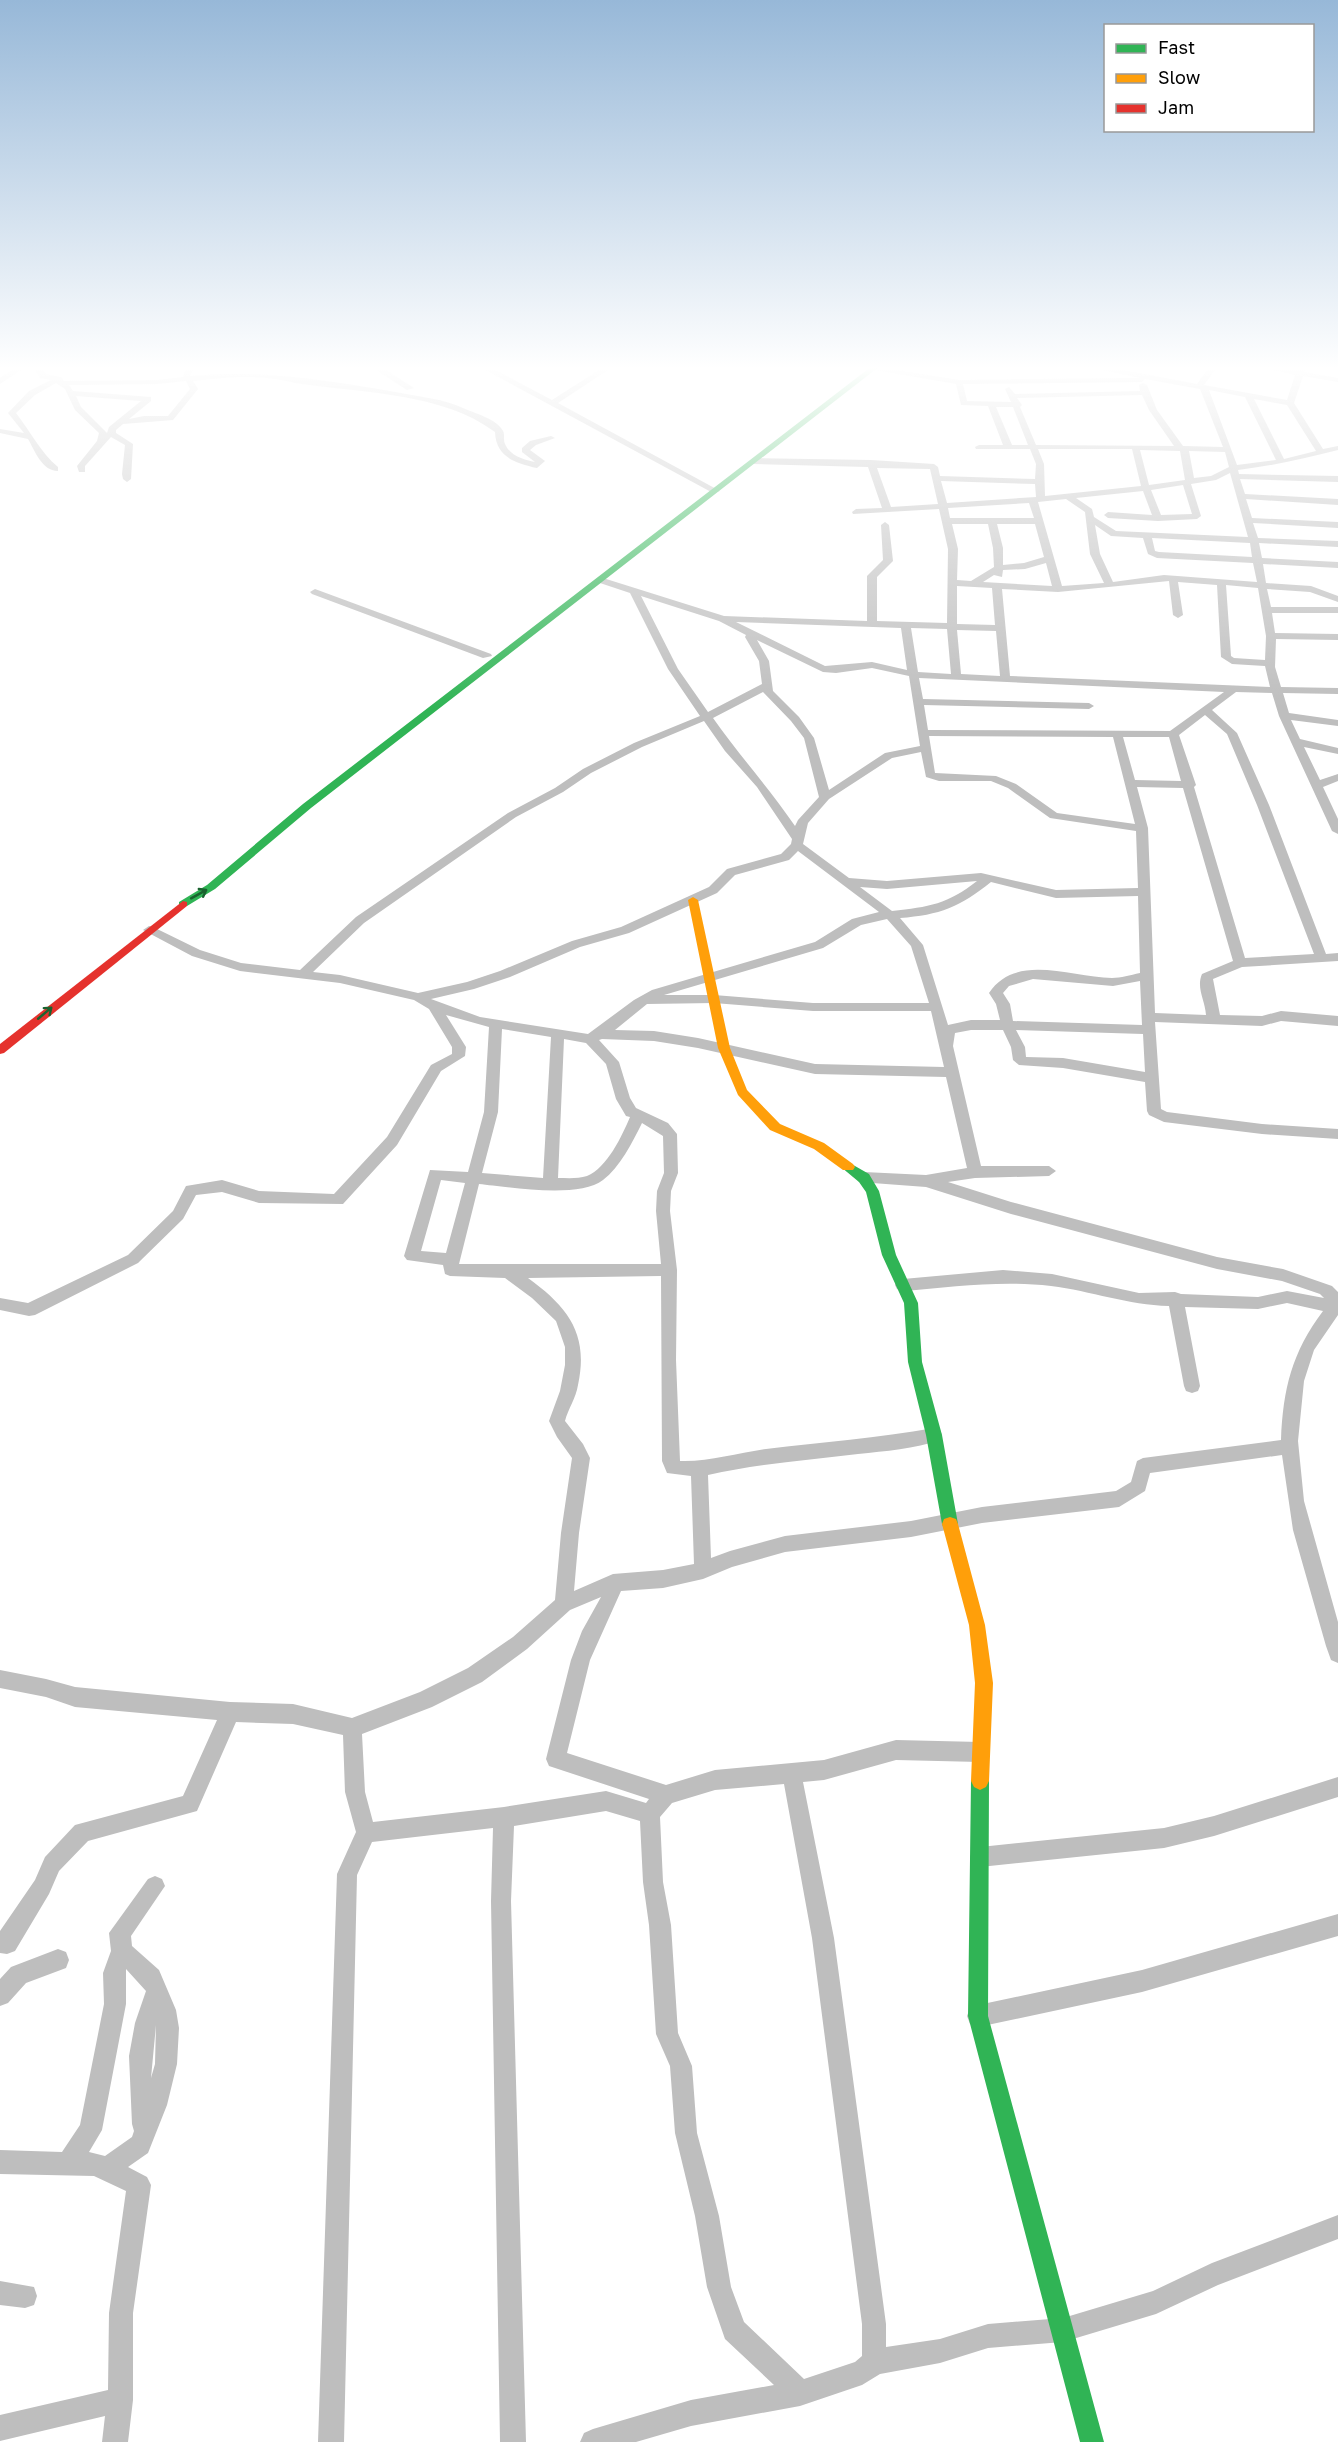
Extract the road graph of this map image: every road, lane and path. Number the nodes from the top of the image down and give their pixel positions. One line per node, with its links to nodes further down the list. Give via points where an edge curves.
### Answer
1 (696, 480): 13 (street)
2 (725, 480): 13 (main road)
3 (726, 480): 13 (main road)
4 (877, 480): 21 (street)
5 (938, 480): 19 (street)
6 (987, 480): 10 (street)
7 (1144, 480): 12 (street)
8 (1201, 480): 11 (street)
9 (1237, 480): 15 (street)
10 (1039, 482): 17 (street)
11 (1188, 482): 12 (street); 24 (street, via 1197,516)
12 (1146, 488): 14 (street); 25 (street)
13 (713, 489): 43 (main road); 65 (main road)
14 (1100, 494): 16 (street); 22 (street)
15 (1241, 496): 18 (street); 27 (street)
16 (1069, 497): 17 (street); 20 (street)
17 (1037, 500): 19 (street); 29 (street)
18 (1338, 502)
19 (945, 507): 21 (street); 28 (street)
20 (1086, 507): 22 (street); 26 (street)
21 (888, 510): 23 (street)
22 (1108, 511): 25 (street); 33 (street)
23 (856, 512)
24 (1176, 517): 25 (street); 35 (street)
25 (1158, 518)
26 (1092, 519): 33 (street); 48 (street, via 1095,554)
27 (1248, 520): 32 (street); 36 (street)
28 (948, 521): 30 (street); 45 (street, via 953,549)
29 (1039, 521): 30 (street); 38 (street)
30 (992, 522): 41 (street)
31 (885, 525): 58 (street, via 888,561 872,576)
32 (1338, 525)
33 (1114, 534): 34 (street)
34 (1147, 536): 35 (street); 39 (street, via 1153,554)
35 (1185, 537): 36 (street)
36 (1254, 541): 37 (street); 39 (street)
37 (1338, 544)
38 (1048, 559): 41 (street, via 1025,566); 50 (street)
39 (1258, 562): 40 (street); 46 (street)
40 (1338, 565)
41 (999, 567): 47 (street); 49 (street)
42 (1173, 579): 44 (street); 48 (street); 56 (street)
43 (600, 580): 51 (street); 101 (main road, one-way to 43, via 211,887 307,806)
44 (1221, 582): 46 (street); 66 (street, via 1226,657 1232,661)
45 (952, 583): 47 (street); 60 (street)
46 (1263, 584): 53 (street, via 1311,589); 54 (street)
47 (972, 585): 49 (street)
48 (1110, 585): 50 (street)
49 (998, 587): 50 (street); 61 (street)
50 (1058, 589)
51 (634, 591): 57 (street); 78 (street, via 673,669)
52 (315, 592): 65 (street)
53 (1338, 599)
54 (1267, 610): 55 (street); 63 (street)
55 (1338, 610)
56 (1178, 615)
57 (722, 619): 58 (street); 62 (street)
58 (872, 623): 59 (street)
59 (905, 624): 60 (street); 67 (street)
60 (952, 625): 61 (street); 68 (street)
61 (1001, 628): 69 (street)
62 (744, 631): 67 (street, via 824,669 872,665); 70 (street, via 761,652)
63 (1271, 636): 64 (street); 66 (street)
64 (1338, 637)
65 (487, 656): 94 (main road)
66 (1270, 663): 72 (street)
67 (913, 674): 68 (street); 74 (street)
68 (956, 676): 69 (street)
69 (1005, 677): 71 (street)
70 (766, 687): 78 (street); 90 (street, via 809,738)
71 (1234, 689): 72 (street); 76 (street)
72 (1278, 691): 73 (street); 77 (street)
73 (1338, 691)
74 (918, 702): 75 (street); 80 (street)
75 (1089, 706)
76 (1206, 710): 82 (street); 103 (street, via 1232,733)
77 (1284, 716): 79 (street); 83 (street)
78 (706, 717): 93 (street, via 761,785); 105 (street, via 587,771 481,835 360,920)
79 (1338, 723)
80 (923, 733): 81 (street); 84 (street)
81 (1117, 733): 82 (street); 87 (street)
82 (1173, 734): 88 (street)
83 (1298, 742): 85 (street); 89 (street)
84 (924, 748): 90 (street, via 889,755); 91 (street, via 932,777 993,778 1012,786 1054,816)
85 (1338, 751)
86 (1338, 777): 89 (street)
87 (1130, 783): 88 (street); 91 (street)
88 (1190, 784): 104 (street)
89 (1318, 785): 92 (street)
90 (825, 797): 93 (street, via 802,822)
91 (1142, 828): 98 (street)
92 (1338, 831)
93 (798, 843): 97 (street); 99 (street, via 785,857 731,872 719,885)
94 (222, 859)
95 (989, 878): 97 (street, via 887,885); 98 (street, via 1056,894); 100 (street, via 951,905)
96 (194, 880): 118 (main road)
97 (844, 880): 100 (street)
98 (1144, 892): 107 (street)
99 (693, 900): 106 (main road); 108 (street, via 625,930 576,944 505,974)
100 (890, 915): 106 (street, via 859,921 817,946); 112 (street, via 917,945)
101 (149, 930): 105 (street, via 240,967); 122 (main road, one-way to 101)
102 (1338, 957): 103 (street)
103 (1322, 959): 104 (street)
104 (1240, 963): 113 (street, via 1207,977)
105 (304, 973): 108 (street)
106 (708, 976): 109 (street); 110 (main road)
107 (1146, 976): 115 (street); 117 (street, via 1114,982 1060,975 1013,978 996,993 1003,1004)
108 (418, 997): 111 (street)
109 (644, 999): 110 (street); 120 (street)
110 (714, 999): 112 (street, via 813,1007); 121 (main road)
111 (434, 1006): 116 (street); 138 (street, via 459,1047 458,1056 436,1068 392,1141 338,1200 259,1197 222,1186 191,1190 178,1215 133,1259 29,1310)
112 (938, 1007): 123 (street)
113 (1214, 1018): 114 (street, via 1262,1021 1281,1016); 115 (street)
114 (1338, 1021)
115 (1149, 1023): 117 (street); 124 (street)
116 (496, 1024): 119 (street); 130 (street, via 491,1112)
117 (1007, 1025): 123 (street, via 971,1025 948,1030); 124 (street, via 1024,1062 1063,1063)
118 (0, 1034)
119 (558, 1034): 120 (street); 132 (street)
120 (596, 1036): 121 (street, via 654,1036); 125 (street, via 612,1062 623,1098)
121 (724, 1048): 123 (street, via 815,1069); 129 (main road, via 742,1092 775,1127 819,1146)
122 (0, 1050)
123 (950, 1065): 128 (street)
124 (1151, 1078): 126 (street, via 1154,1112 1164,1117)
125 (637, 1117): 132 (street, via 628,1137 593,1180); 134 (street, via 663,1127 670,1134 671,1173 664,1191 663,1211)
126 (1338, 1134)
127 (1049, 1171): 128 (street)
128 (975, 1172): 131 (street)
129 (864, 1178): 131 (street); 136 (main road, via 872,1191 889,1256)
130 (475, 1179): 132 (street); 133 (street); 133 (street, via 435,1174 412,1256)
131 (926, 1181): 139 (street, via 1217,1263 1283,1275 1326,1290)
132 (550, 1182)
133 (452, 1260): 135 (street, via 450,1270)
134 (669, 1270): 135 (street); 143 (street, via 671,1461 678,1470)
135 (506, 1271): 147 (street, via 548,1299 560,1313 572,1339 570,1389 557,1421 564,1437 580,1452 581,1464)
136 (903, 1285): 137 (street, via 1003,1276 1052,1280 1139,1299); 141 (main road, via 914,1315 915,1362)
137 (1175, 1298): 139 (street, via 1258,1303 1287,1297); 140 (street)
138 (0, 1304)
139 (1336, 1307): 142 (street, via 1306,1351 1292,1406)
140 (1192, 1386)
141 (934, 1435): 143 (street, via 900,1443); 144 (main road)
142 (1287, 1448): 144 (street, via 1143,1466 1138,1486 1119,1499); 148 (street, via 1304,1538)
143 (699, 1469): 145 (street)
144 (949, 1521): 145 (street, via 785,1544); 152 (main road, via 977,1625 984,1683)
145 (703, 1571): 146 (street)
146 (614, 1583): 147 (street); 155 (street, via 612,1600 586,1643 556,1759)
147 (564, 1604): 151 (street, via 520,1643 475,1675 425,1700)
148 (1338, 1654)
149 (0, 1679): 150 (street, via 75,1697)
150 (230, 1712): 151 (street, via 293,1714); 162 (street, via 190,1804 82,1832 52,1864 7,1943)
151 (352, 1728): 158 (street, via 355,1792)
152 (981, 1752): 153 (street, via 896,1750); 159 (main road)
153 (792, 1775): 155 (street, via 716,1780); 174 (street, via 823,1938 874,2324)
154 (1338, 1787): 159 (street, via 1164,1838)
155 (666, 1795): 156 (street)
156 (650, 1814): 157 (street, via 606,1801); 175 (street, via 667,2034 681,2066 686,2133 707,2216 718,2287 734,2330)
157 (504, 1817): 158 (street); 180 (street, via 501,1901)
158 (366, 1833): 179 (street, via 347,1874)
159 (980, 1857): 166 (main road)
160 (155, 1886): 163 (street, via 120,1933)
161 (1338, 1925): 166 (street, via 1142,1981)
162 (0, 1942)
163 (122, 1951): 168 (street, via 114,1973 115,2004 91,2130); 169 (street, via 151,1978 156,1992 142,2046 140,2079 145,2106 140,2145)
164 (58, 1960): 165 (street, via 19,1976)
165 (0, 1995)
166 (978, 2016): 173 (main road)
167 (0, 2162): 168 (street)
168 (68, 2163): 169 (street)
169 (108, 2168): 176 (street, via 118,2177 139,2185 121,2313)
170 (1338, 2227): 173 (street, via 1212,2275 1156,2302)
171 (0, 2293): 172 (street)
172 (25, 2296)
173 (1063, 2330): 174 (street, via 988,2336 940,2351); 182 (main road)
174 (874, 2362): 175 (street, via 862,2372)
175 (800, 2393): 181 (street, via 691,2413)
176 (120, 2400): 177 (street); 178 (street)
177 (0, 2428)
178 (115, 2442)
179 (331, 2442)
180 (513, 2442)
181 (593, 2442)
182 (1092, 2442)

